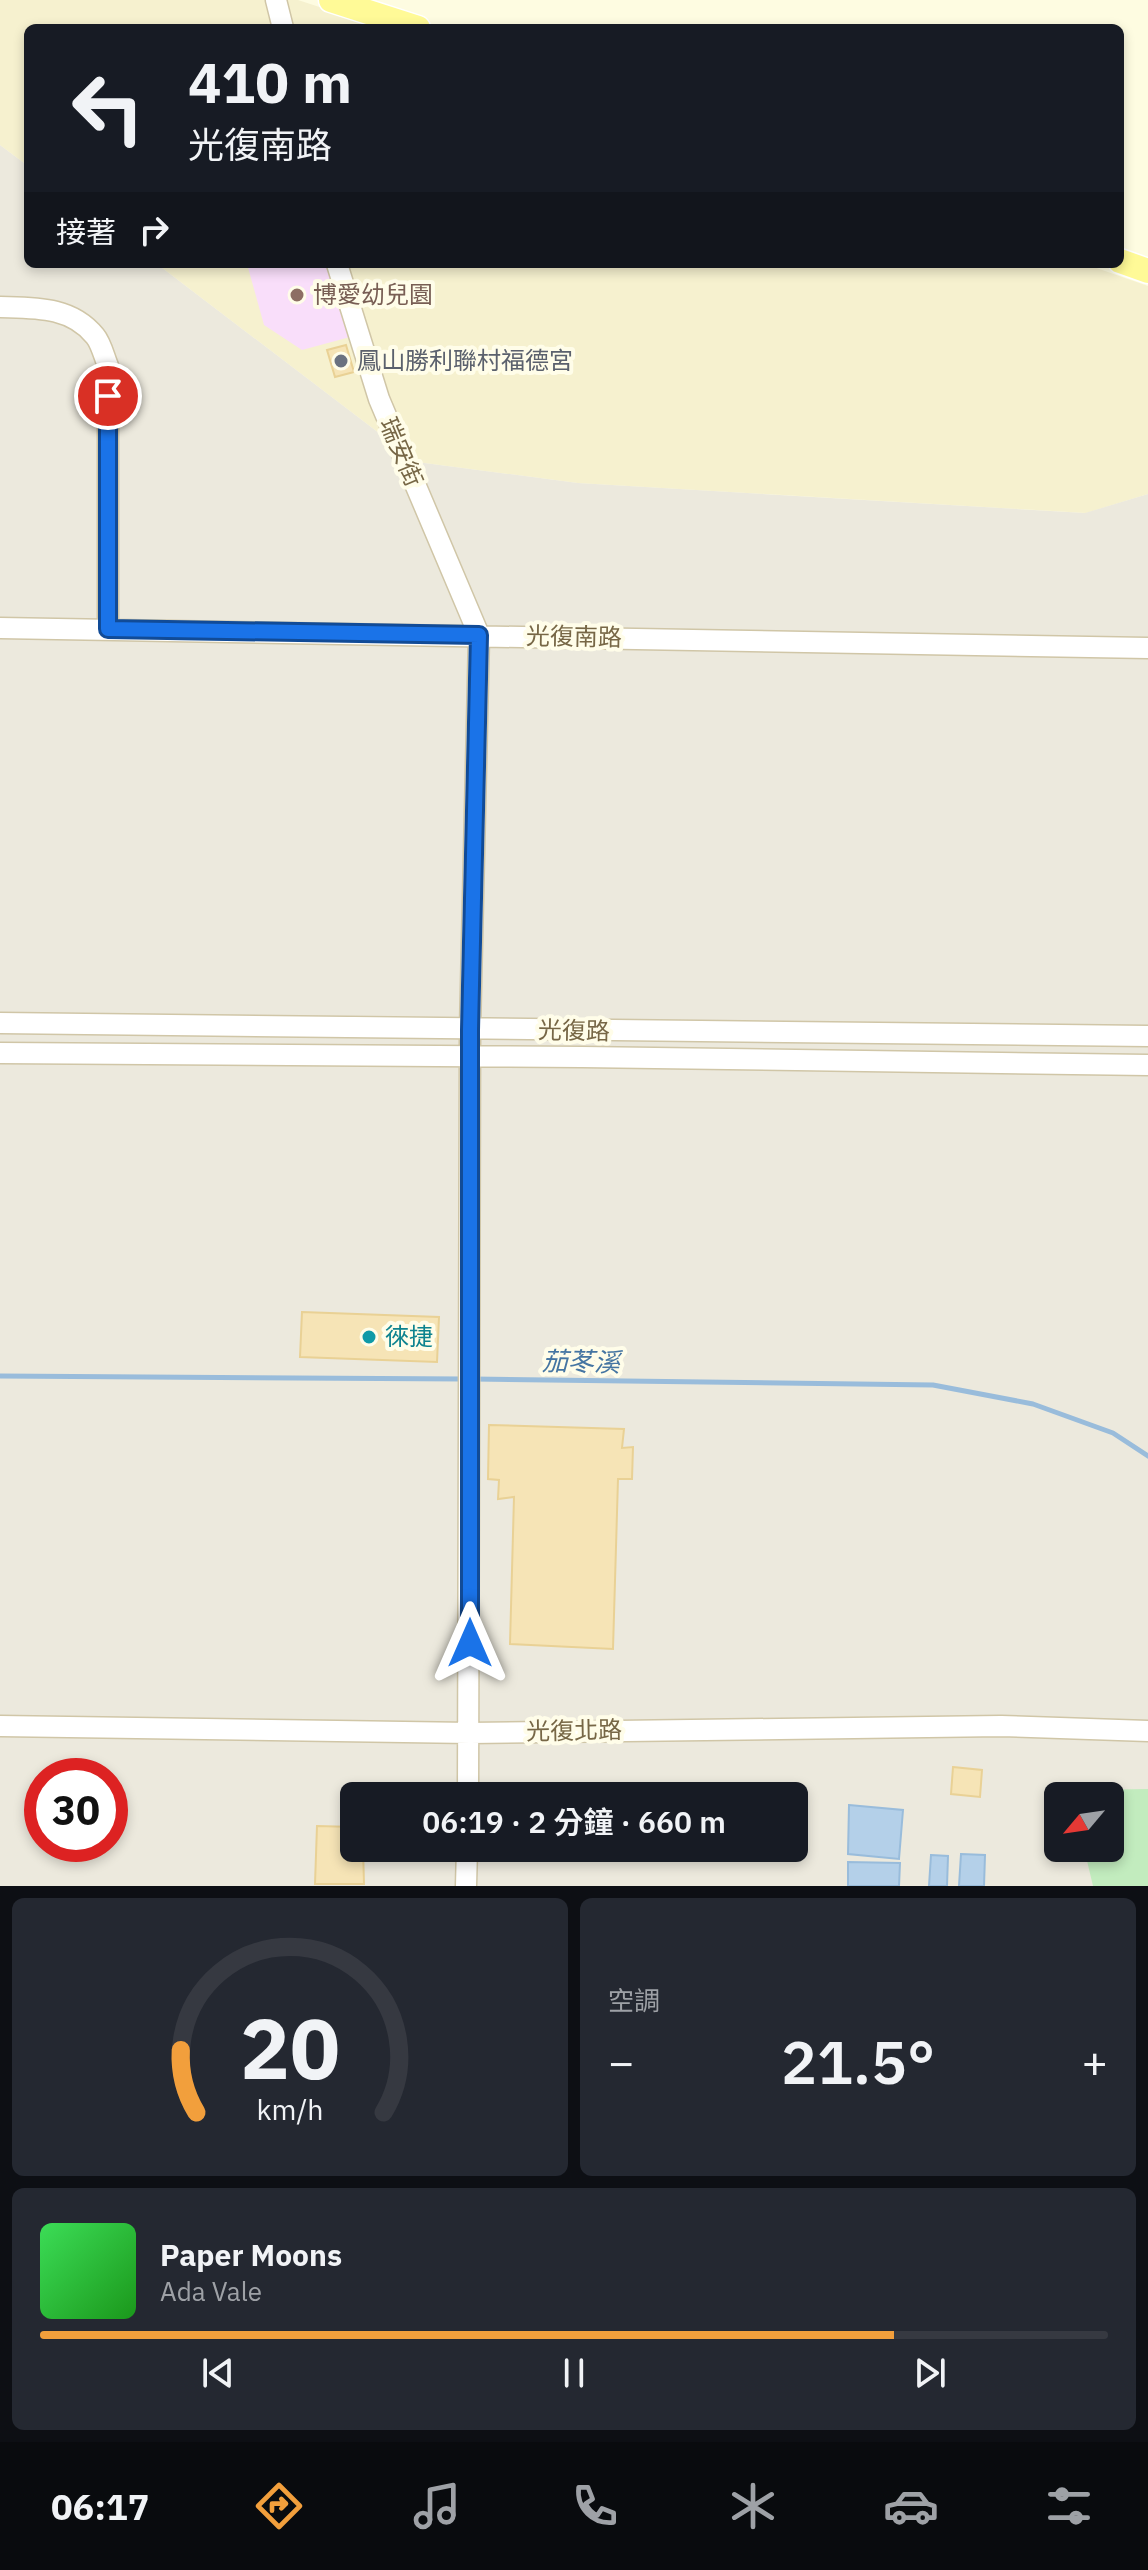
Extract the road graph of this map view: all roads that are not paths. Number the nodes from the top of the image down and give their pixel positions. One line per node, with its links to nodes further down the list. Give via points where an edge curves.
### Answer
1 (276, 0): 3 (street)
2 (331, 0): 4 (main road)
3 (282, 24)
4 (406, 24)
5 (1124, 262): 7 (main road)
6 (338, 268): 11 (street, 瑞安街, via 379,399)
7 (1148, 271)
8 (0, 307): 10 (street, via 48,308 76,320 96,337 108,366)
9 (0, 628): 10 (street, 光復南路)
10 (108, 629): 11 (street, 光復南路)
11 (479, 635): 12 (street, 光復南路); 14 (street)
12 (1148, 648)
13 (0, 1023): 14 (street, 光復路)
14 (470, 1030): 15 (street, 光復路); 17 (street)
15 (1148, 1036)
16 (0, 1053): 17 (street, 光復路)
17 (471, 1057): 18 (street, 光復路); 21 (street)
18 (1148, 1065)
19 (0, 1726): 21 (street, 光復北路)
20 (1148, 1731): 21 (street, 光復北路, via 1001,1726)
21 (470, 1733): 22 (street)
22 (468, 1782)
23 (467, 1862): 24 (street)
24 (466, 1886)

